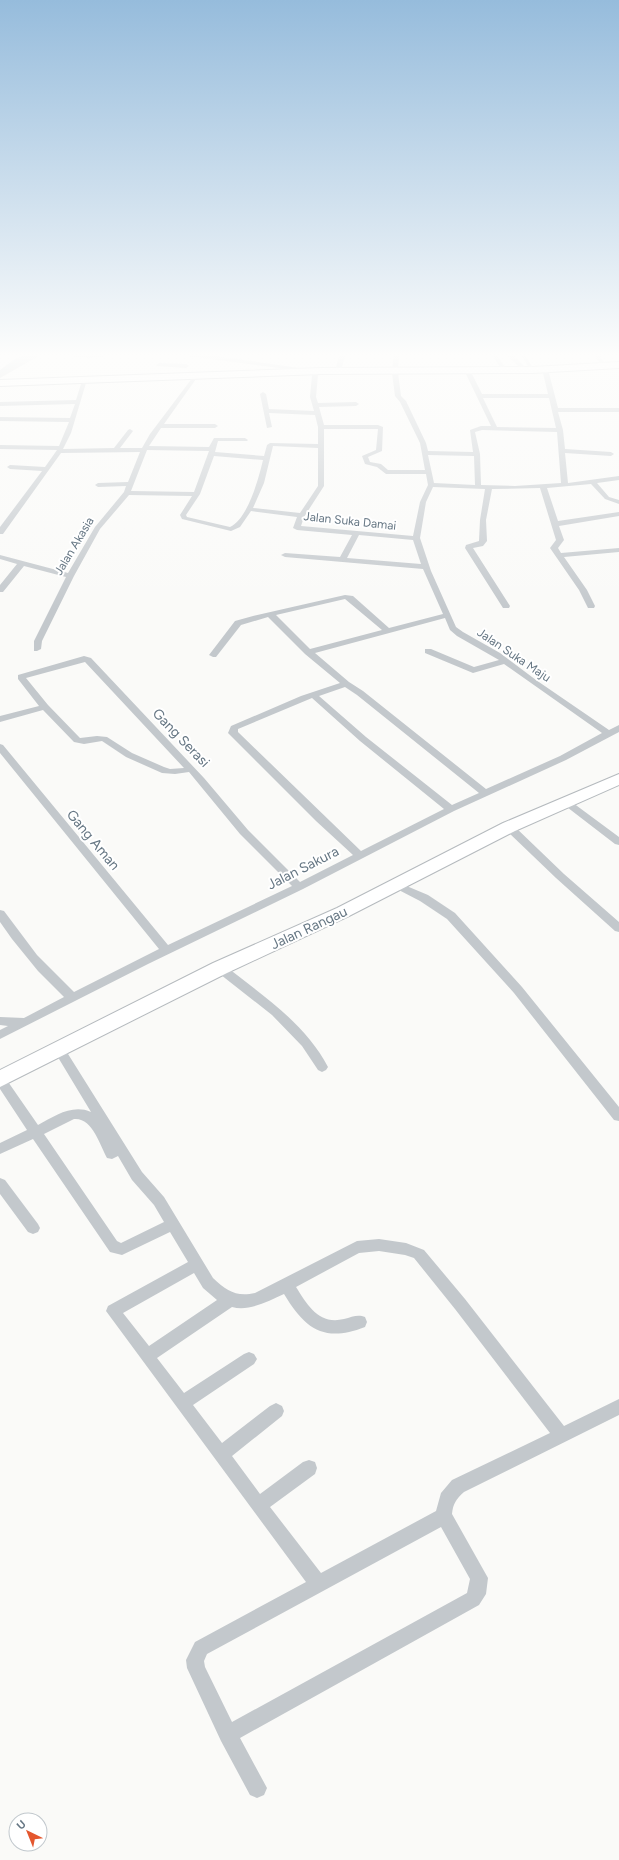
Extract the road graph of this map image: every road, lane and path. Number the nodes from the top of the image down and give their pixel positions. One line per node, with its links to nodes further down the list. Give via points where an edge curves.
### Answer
1 (65, 439): 14 (street)
2 (124, 439): 13 (street)
3 (151, 439): 12 (street, Jalan Akasia)
4 (321, 439): 10 (street, Jalan Suka Damai)
5 (380, 439): 24 (street, via 379,451 365,456 367,463 379,465 386,472)
6 (420, 439): 18 (street)
7 (474, 439): 19 (street)
8 (561, 439): 16 (street)
9 (245, 440): 15 (street, via 216,439)
10 (321, 446): 21 (street, via 273,444 270,446); 39 (street, Jalan Suka Damai, via 321,486)
11 (0, 447): 14 (street)
12 (145, 449): 13 (street); 15 (street); 27 (street, Jalan Akasia)
13 (116, 450): 14 (street)
14 (59, 451): 17 (street); 23 (street)
15 (212, 451): 21 (street); 35 (street)
16 (562, 451): 20 (street); 30 (street)
17 (29, 453)
18 (425, 453): 19 (street); 24 (street)
19 (477, 454): 31 (street)
20 (611, 454)
21 (268, 458): 37 (street, via 261,483)
22 (10, 467): 23 (street)
23 (46, 469): 41 (street)
24 (428, 472): 29 (street)
25 (619, 478): 26 (street)
26 (593, 482): 30 (street); 36 (street, via 607,498)
27 (131, 484): 28 (street); 34 (street, Jalan Akasia)
28 (98, 485)
29 (430, 485): 31 (street); 43 (street, via 423,502)
30 (565, 485): 32 (street)
31 (478, 487): 33 (street)
32 (543, 487): 33 (street); 40 (street)
33 (489, 488): 53 (street, via 483,520 483,541 469,548)
34 (127, 493): 35 (street); 51 (street, Jalan Akasia, via 97,528)
35 (197, 494): 37 (street, via 184,518 232,529 238,526)
36 (619, 502)
37 (249, 508): 39 (street)
38 (619, 514): 40 (street)
39 (303, 515): 42 (street, Jalan Suka Damai, via 297,525 299,529)
40 (555, 524): 45 (street, via 560,542 554,548)
41 (0, 532)
42 (356, 534): 43 (street, Jalan Suka Damai); 48 (street)
43 (416, 538): 50 (street, Jalan Suka Maju)
44 (619, 550): 45 (street)
45 (560, 555): 54 (street)
46 (285, 556): 48 (street)
47 (0, 557): 49 (street)
48 (342, 561): 50 (street)
49 (22, 563): 51 (street); 52 (street)
50 (426, 567): 56 (street, Jalan Suka Maju)
51 (70, 576): 58 (street, Jalan Akasia, via 38,640)
52 (0, 590)
53 (506, 606)
54 (591, 606)
55 (271, 615): 57 (street, via 347,597); 60 (street); 61 (street, via 238,623)
56 (447, 615): 57 (street); 62 (street, Jalan Suka Maju, via 456,631)
57 (388, 631): 60 (street)
58 (37, 649)
59 (428, 651): 62 (street, via 473,670)
60 (308, 652): 63 (street)
61 (212, 655)
62 (505, 661): 68 (street, Jalan Suka Maju)
63 (346, 684): 64 (street); 72 (street)
64 (313, 695): 74 (street, via 363,739); 77 (street, via 234,728 233,733)
65 (45, 707): 66 (street); 70 (street, via 77,740 107,740 128,755 163,771); 70 (street, Gang Serasi, via 21,677 88,660)
66 (0, 719)
67 (619, 728): 68 (street, Jalan Sakura)
68 (608, 733): 72 (street, Jalan Sakura, via 563,758)
69 (0, 747): 82 (street, Gang Aman)
70 (191, 769): 79 (street, Gang Serasi, via 244,832)
71 (619, 779): 73 (main road, Jalan Rangau)
72 (485, 793): 74 (street, Jalan Sakura)
73 (566, 802): 75 (main road, Jalan Rangau); 76 (street)
74 (451, 809): 77 (street, Jalan Sakura)
75 (509, 827): 78 (main road, Jalan Rangau); 81 (street)
76 (619, 842)
77 (360, 855): 79 (street, Jalan Sakura)
78 (397, 885): 83 (main road, Jalan Rangau); 91 (street, via 424,898 451,916 518,990)
79 (299, 887): 82 (street, Jalan Sakura)
80 (0, 914): 84 (street, via 48,976)
81 (619, 928)
82 (166, 950): 84 (street, Jalan Sakura)
83 (220, 968): 88 (main road, Jalan Rangau); 89 (street, via 276,1012 306,1044)
84 (72, 997): 86 (street, Jalan Sakura)
85 (0, 1021): 86 (street)
86 (25, 1022): 87 (street, Jalan Sakura)
87 (0, 1035)
88 (60, 1049): 90 (main road, Jalan Rangau); 96 (street, via 137,1176 159,1201)
89 (322, 1067)
90 (0, 1079): 92 (street)
91 (619, 1116)
92 (36, 1132): 93 (street); 94 (street, via 72,1114 82,1113 93,1120); 96 (street, via 115,1248 131,1246)
93 (0, 1149)
94 (112, 1154)
95 (0, 1184): 97 (street)
96 (173, 1224): 98 (street)
97 (33, 1228)
98 (197, 1264): 100 (street, via 208,1283 217,1293); 102 (street, via 113,1311)
99 (287, 1285): 100 (street, via 245,1303); 101 (street, via 309,1316 318,1324 329,1328); 107 (street, via 357,1247 379,1245 413,1250 423,1258 460,1304)
100 (229, 1300): 102 (street)
101 (360, 1322)
102 (147, 1356): 104 (street)
103 (249, 1359): 104 (street)
104 (183, 1403): 108 (street)
105 (619, 1407): 107 (street)
106 (276, 1411): 108 (street)
107 (562, 1436): 111 (street, via 458,1486 444,1505)
108 (221, 1454): 110 (street)
109 (309, 1468): 110 (street)
110 (259, 1505): 112 (street)
111 (444, 1516): 112 (street); 113 (street, via 479,1578 473,1599)
112 (318, 1584): 113 (street, via 201,1648 197,1653 196,1668)
113 (228, 1734): 114 (street)
114 (257, 1788)

